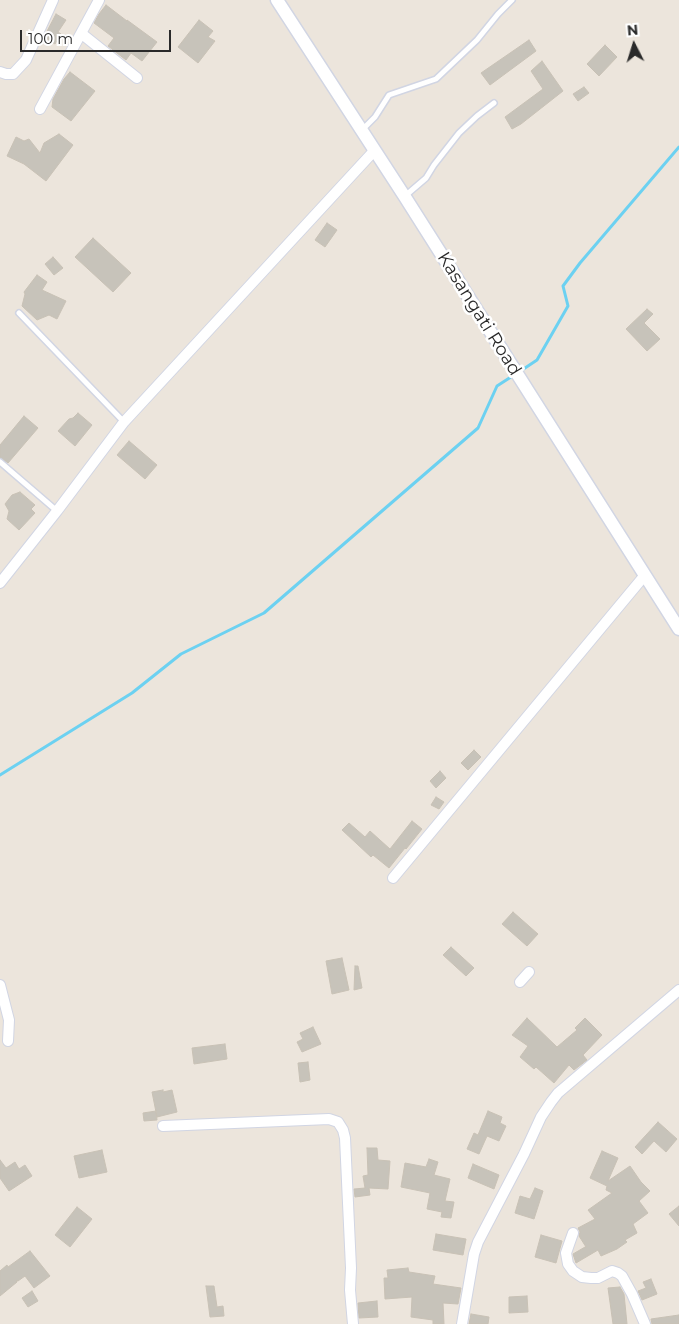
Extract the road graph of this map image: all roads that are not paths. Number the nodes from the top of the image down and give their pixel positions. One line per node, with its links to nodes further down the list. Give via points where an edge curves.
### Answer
1 (53, 0): 6 (street, via 26,60 13,74)
2 (100, 0): 5 (street)
3 (277, 0): 10 (street, Kasangati Road)
4 (512, 0): 10 (lane, via 477,40 436,79 389,95 375,118)
5 (82, 34): 7 (street); 9 (street)
6 (0, 72)
7 (137, 78)
8 (494, 103): 12 (lane, via 459,134 426,178)
9 (40, 109)
10 (362, 130): 11 (street, Kasangati Road)
11 (374, 151): 12 (street, Kasangati Road); 14 (street)
12 (405, 197): 17 (street, Kasangati Road)
13 (19, 313): 14 (lane)
14 (124, 422): 16 (street)
15 (0, 462): 16 (lane)
16 (57, 511): 18 (street)
17 (645, 575): 19 (street, Kasangati Road); 20 (street)
18 (0, 583)
19 (679, 629)
20 (393, 878)
21 (529, 972): 22 (street)
22 (520, 982)
23 (0, 985): 25 (street, via 10,1020)
24 (679, 990): 29 (street, via 558,1093 541,1116 478,1242)
25 (8, 1041)
26 (164, 1126): 28 (street, via 330,1119 338,1122 345,1138)
27 (573, 1233): 30 (street, via 566,1253 568,1264 582,1277 592,1278 612,1271 622,1276)
28 (353, 1324)
29 (462, 1324)
30 (645, 1324)

